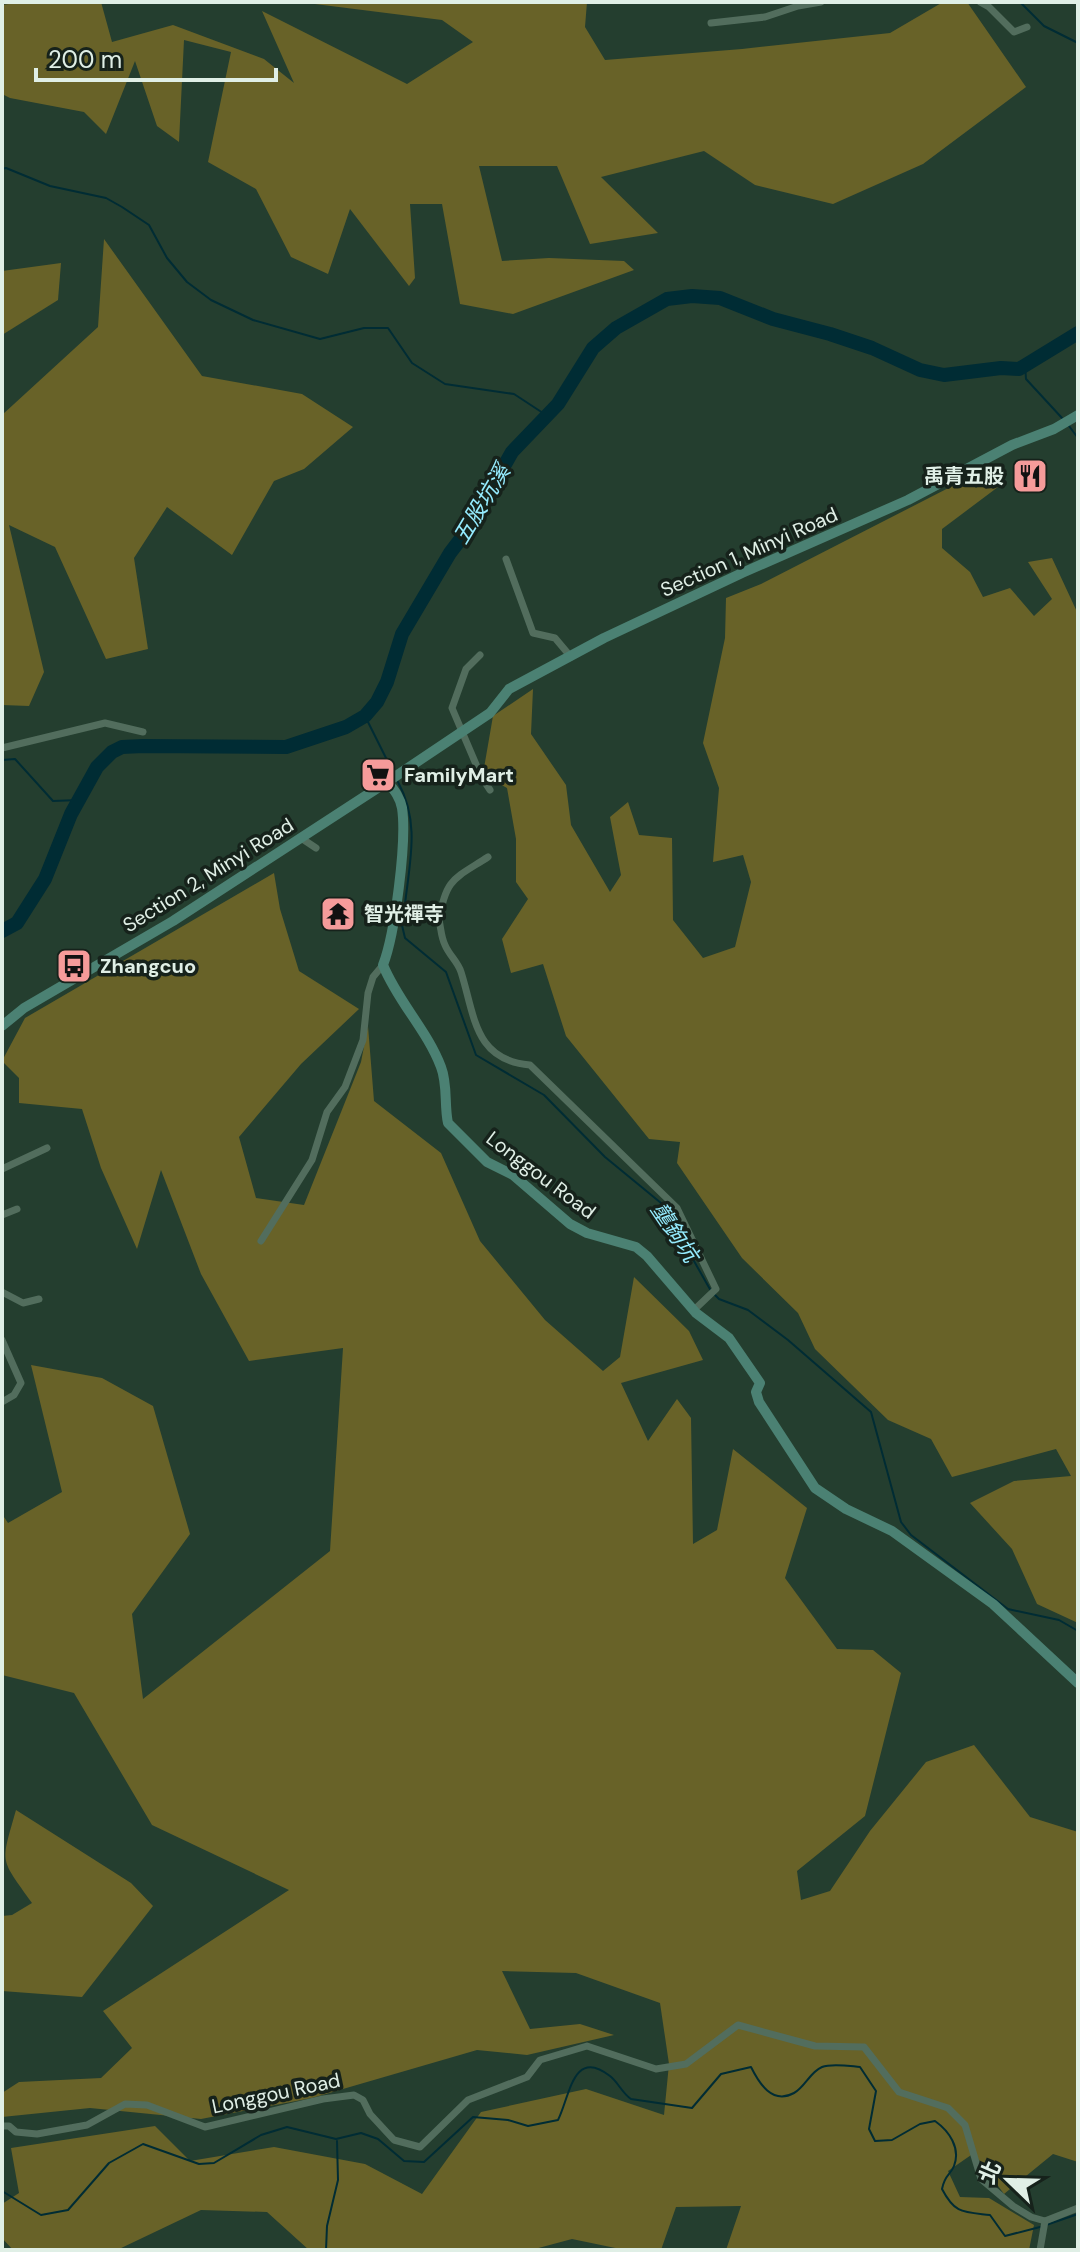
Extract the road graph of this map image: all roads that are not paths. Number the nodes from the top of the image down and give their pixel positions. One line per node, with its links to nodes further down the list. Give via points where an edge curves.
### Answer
1 (821, 2): 3 (street, via 765,17)
2 (980, 2): 4 (street, via 1014,32)
3 (711, 23)
4 (1027, 27)
5 (1070, 420): 8 (street, Section 1, Minyi Road)
6 (506, 559): 8 (street, via 533,633 555,638)
7 (480, 655): 9 (street, via 466,669 452,708)
8 (571, 657): 9 (street, Section 1, Minyi Road, via 509,689 490,713)
9 (462, 731): 12 (street, Section 2, Minyi Road); 13 (street)
10 (143, 732): 11 (street, via 105,723)
11 (2, 748)
12 (393, 777): 14 (street, Section 2, Minyi Road); 17 (street, via 402,810)
13 (490, 790)
14 (301, 838): 15 (street); 20 (street, Section 2, Minyi Road)
15 (316, 848)
16 (488, 857): 18 (street, via 453,880 443,895)
17 (397, 904): 18 (street); 19 (street)
18 (439, 920): 28 (street, via 485,1047 502,1059 530,1065 677,1208 716,1289)
19 (383, 965): 25 (street, via 368,993 363,1040 345,1087 327,1112 312,1160); 28 (street, Longgou Road, via 443,1071 448,1123 487,1162 513,1175 570,1224 636,1247)
20 (2, 1026)
21 (47, 1148): 22 (street)
22 (2, 1169)
23 (17, 1209): 24 (street)
24 (2, 1215)
25 (261, 1241)
26 (2, 1292): 27 (street, via 23,1303)
27 (39, 1299)
28 (694, 1310): 31 (street, Longgou Road, via 729,1338 748,1364 760,1383 759,1402 815,1488 892,1531 982,1596)
29 (2, 1340): 30 (street, via 21,1383)
30 (2, 1402)
31 (1078, 1683)
32 (2, 2126): 34 (street, Longgou Road, via 37,2134 87,2125 125,2104 147,2105 205,2127 354,2095 394,2140 420,2147 468,2100 527,2077 540,2060 587,2046 656,2069 686,2064 738,2025 815,2046 864,2047 899,2092 948,2108 965,2125 981,2179 1013,2206)
33 (1078, 2208): 34 (street)
34 (1045, 2221): 35 (street)
35 (1040, 2250)

